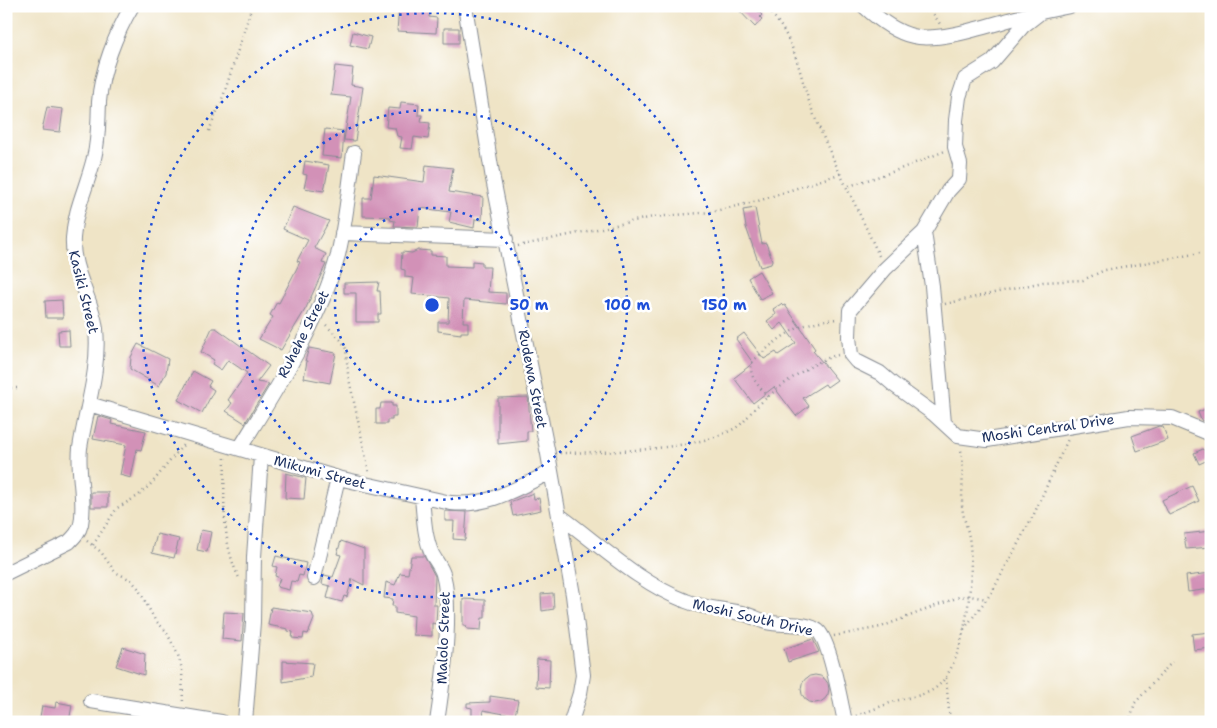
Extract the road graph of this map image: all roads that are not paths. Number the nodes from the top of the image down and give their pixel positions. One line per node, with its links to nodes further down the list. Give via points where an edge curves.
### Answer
1 (132, 6): 10 (street, Kasiki Street, via 106,70 99,101 98,138 93,161 75,212 72,256 95,327 94,382)
2 (465, 6): 9 (street, Rudewa Street)
3 (864, 6): 5 (street, via 899,31 925,38)
4 (1070, 6): 5 (street)
5 (1041, 12): 7 (street, via 992,62 965,79 959,97 955,147 960,164 959,179 948,191)
6 (354, 153): 8 (street, Ruhehe Street)
7 (924, 232): 11 (street); 11 (street, via 885,269 850,310 851,356 880,373)
8 (342, 233): 9 (street); 13 (street, Ruhehe Street, via 333,270 315,316)
9 (506, 244): 15 (street, Rudewa Street)
10 (89, 404): 13 (street, Mikumi Street); 19 (street, Kasiki Street, via 80,450 81,523 77,534 69,542)
11 (944, 423): 12 (street, Moshi Central Drive, via 958,436 986,440 1129,416 1147,416 1172,418)
12 (1211, 434)
13 (240, 448): 14 (street, Mikumi Street)
14 (261, 456): 16 (street, Mikumi Street); 24 (street, via 253,632)
15 (551, 472): 17 (street, Mikumi Street, via 484,503 468,505); 18 (street, Rudewa Street)
16 (338, 478): 17 (street, Mikumi Street); 20 (street)
17 (422, 498): 25 (street, Malolo Street, via 426,532 432,553 443,572 446,600 445,659)
18 (560, 516): 22 (street, Moshi South Drive, via 655,587 686,601 767,622 818,630 835,674); 26 (street, Rudewa Street, via 582,660 580,693)
19 (6, 573)
20 (314, 578)
21 (91, 701): 23 (street)
22 (845, 721)
23 (220, 722)
24 (245, 722)
25 (437, 722)
26 (571, 722)

